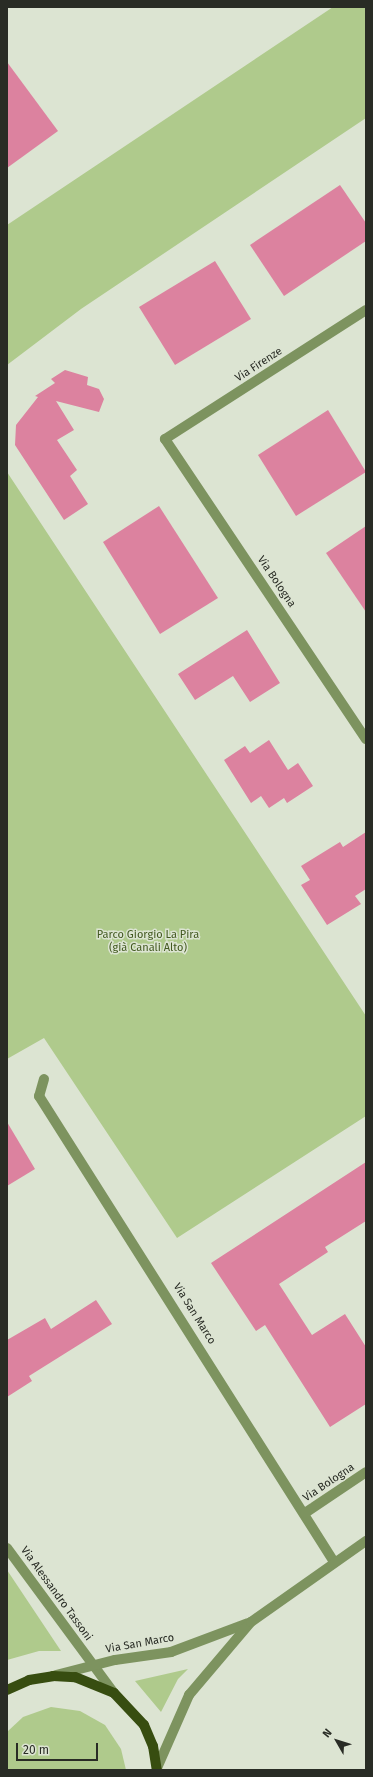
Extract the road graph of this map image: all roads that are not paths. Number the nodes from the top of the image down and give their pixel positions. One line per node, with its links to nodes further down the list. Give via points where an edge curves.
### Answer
1 (366, 310): 2 (street, Via Firenze)
2 (165, 439): 3 (street, Via Bologna)
3 (366, 739)
4 (44, 1079): 6 (street, Via San Marco, via 39,1096)
5 (366, 1472): 6 (street, Via Bologna)
6 (305, 1513): 9 (street, Via San Marco)
7 (366, 1541): 9 (street, Via San Marco)
8 (7, 1548): 11 (street, Via Alessandro Tassoni)
9 (334, 1562): 10 (street, Via San Marco)
10 (251, 1622): 11 (street, Via San Marco, via 171,1652); 15 (street, Via San Marco, via 189,1695)
11 (93, 1665): 12 (street, Via San Marco); 14 (street, Via Alessandro Tassoni)
12 (53, 1676): 13 (main road, via 29,1680); 14 (main road, via 88,1681)
13 (7, 1690)
14 (114, 1693): 15 (main road, via 144,1725)
15 (157, 1769)

